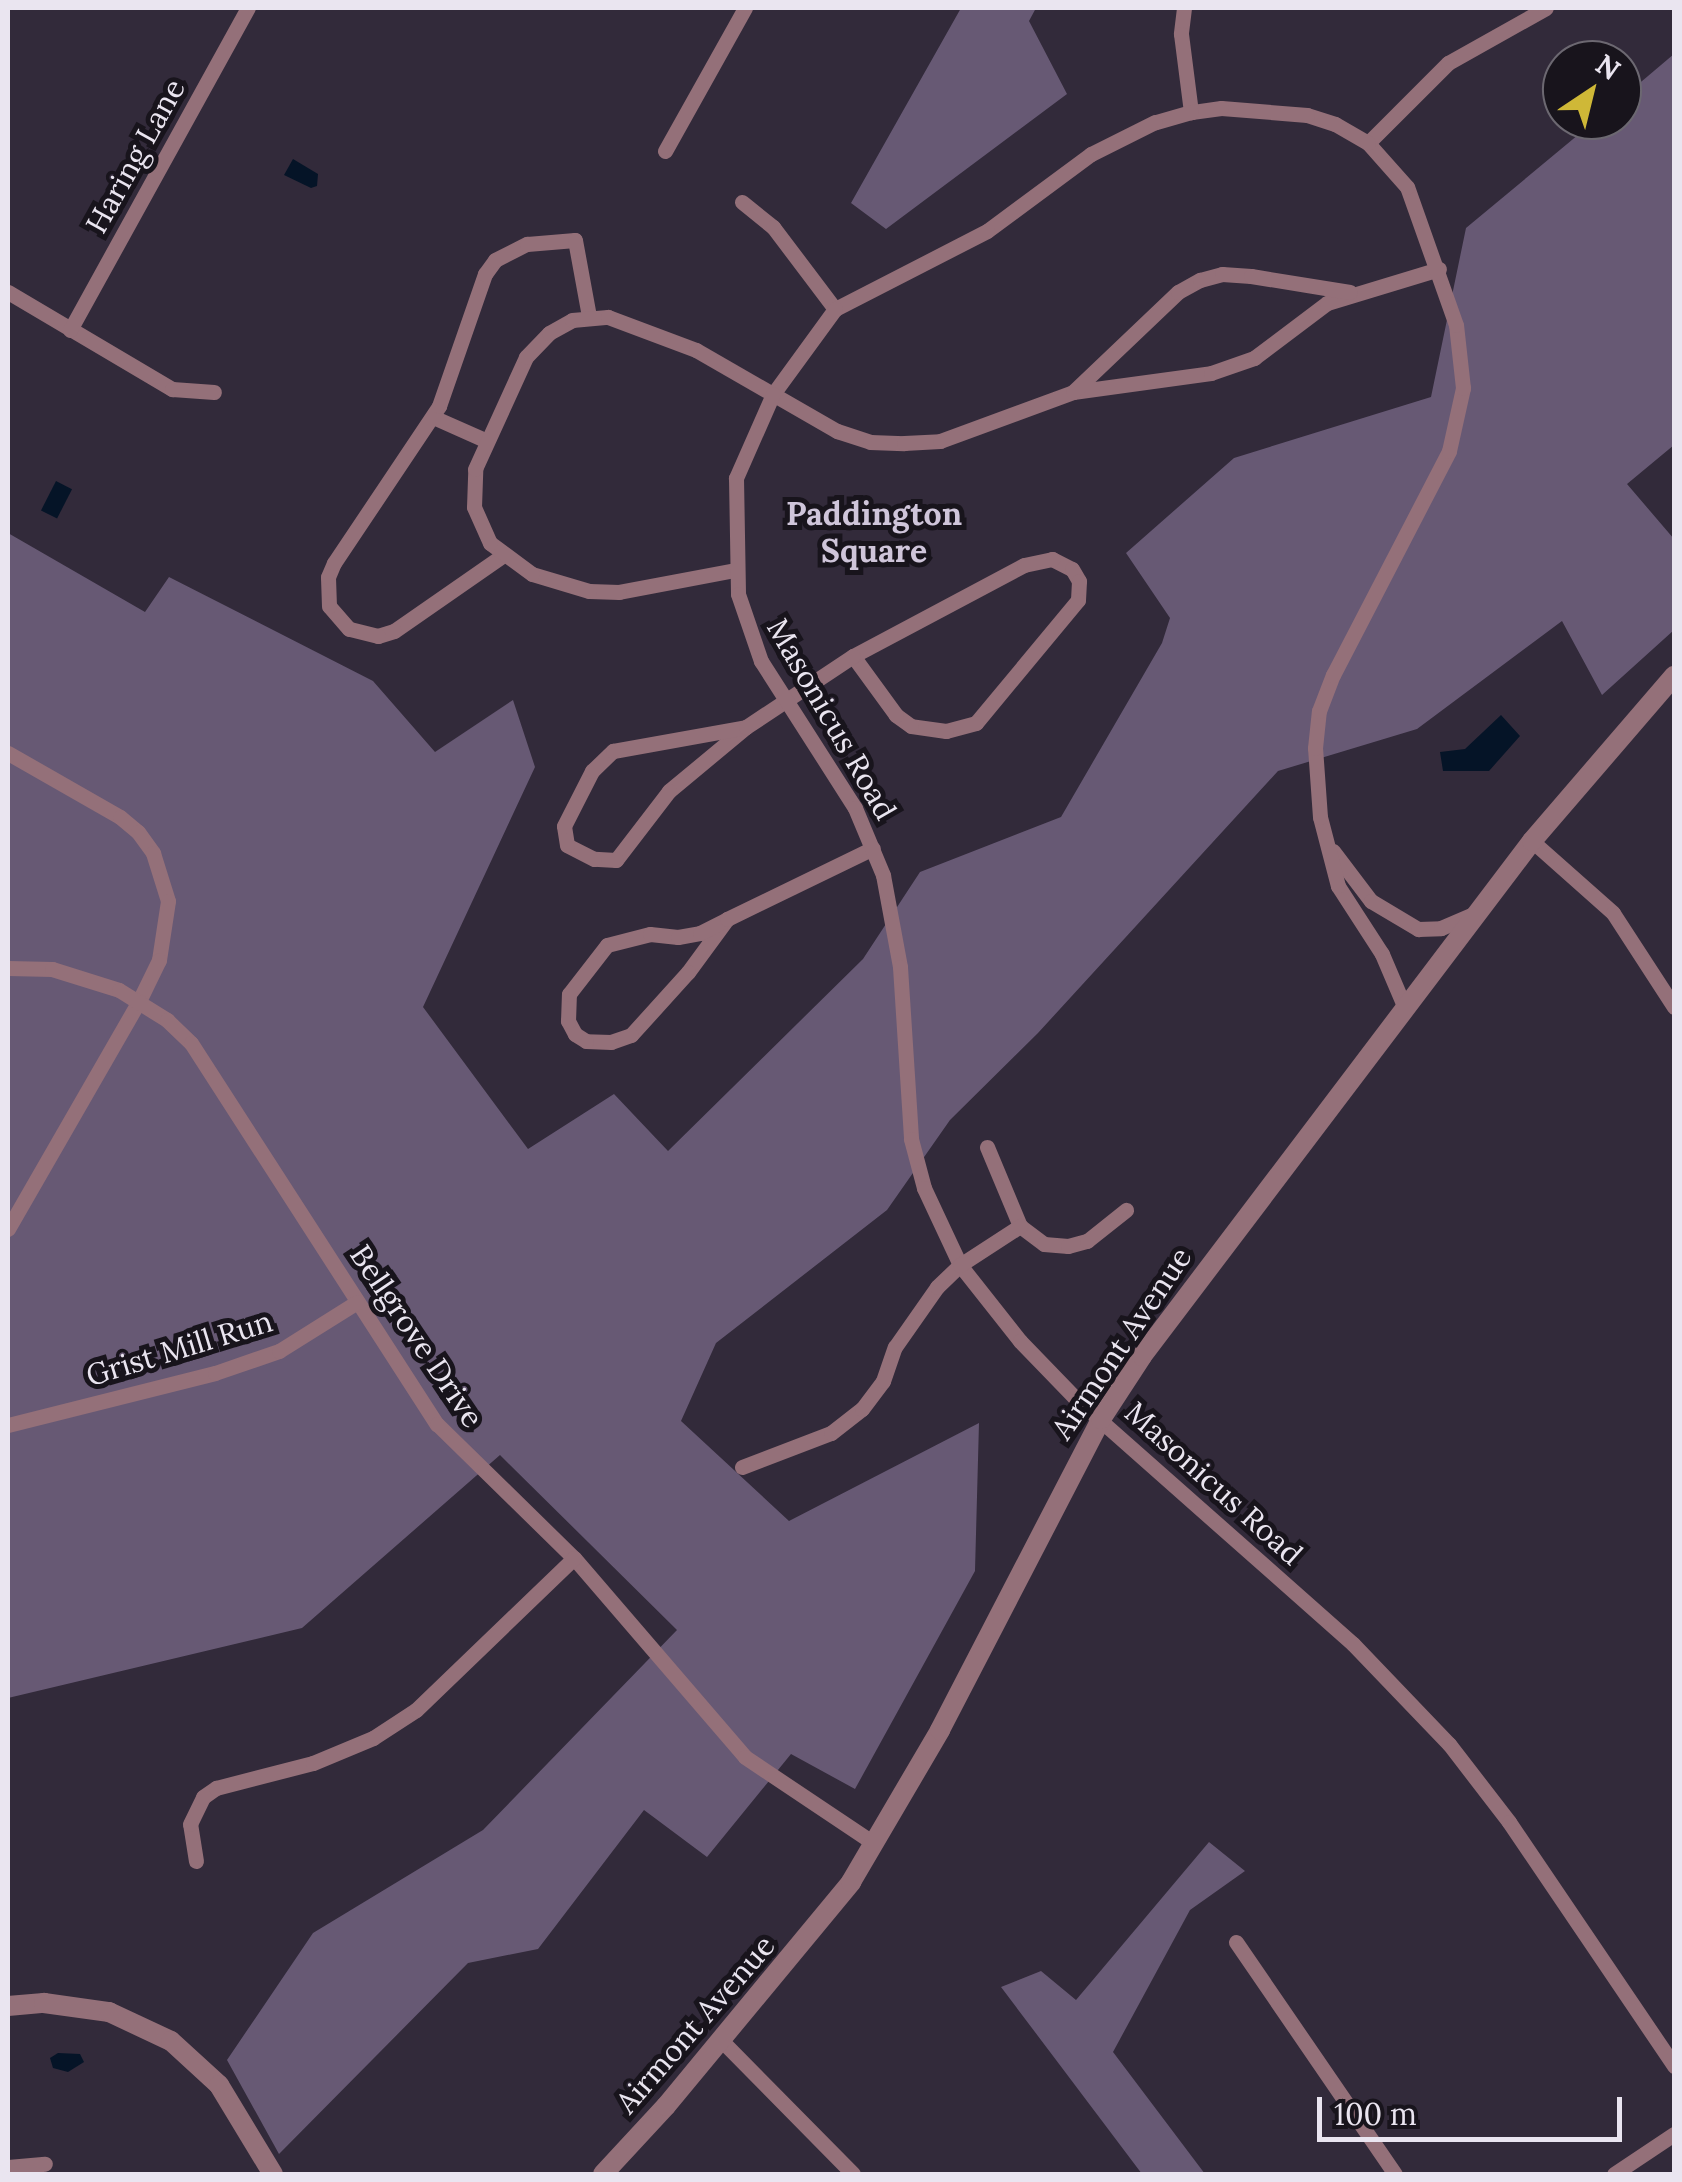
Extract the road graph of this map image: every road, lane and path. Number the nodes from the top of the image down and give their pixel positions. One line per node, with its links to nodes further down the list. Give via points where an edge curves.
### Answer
1 (248, 8): 14 (street, Haring Lane)
2 (745, 8): 7 (street)
3 (1184, 8): 5 (street)
4 (1536, 11): 6 (street, via 1448,64)
5 (1191, 112): 6 (street, Masonicus Road, via 1307,115); 12 (street, Masonicus Road, via 1154,122 1091,154 988,232)
6 (1368, 143): 9 (street, Masonicus Road, via 1407,187)
7 (665, 151)
8 (742, 202): 12 (street, via 773,226)
9 (1438, 270): 11 (street); 28 (street, Masonicus Road, via 1461,355 1458,420 1450,451 1319,712 1315,784)
10 (8, 292): 14 (street)
11 (1350, 292): 16 (street, via 1254,358 1211,373); 16 (street, via 1251,276 1200,280 1178,292)
12 (836, 309): 17 (street, Masonicus Road)
13 (589, 316): 17 (street, via 669,338); 18 (street, via 575,240 508,251 485,274 452,379); 19 (street, via 549,333 526,357)
14 (70, 330): 15 (street, via 172,389)
15 (214, 392)
16 (1073, 392): 17 (street, via 940,441 904,444 836,431)
17 (772, 394): 21 (street, Masonicus Road, via 736,478)
18 (432, 417): 19 (street); 20 (street, via 334,563 329,606 348,629 378,636)
19 (485, 440): 20 (street, via 474,468 474,507)
20 (502, 556): 21 (street, via 532,574 589,591 619,592)
21 (734, 570): 24 (street, Masonicus Road, via 761,661)
22 (852, 656): 22 (street, via 911,726 963,729 989,710 1078,600 1079,581 1062,562 1039,560); 24 (street)
23 (1674, 676): 27 (street, Airmont Avenue)
24 (788, 702): 25 (street); 29 (street, Masonicus Road, via 834,770)
25 (746, 727): 25 (street, via 612,751 592,771 564,826 567,845 594,859 616,860 669,791)
26 (8, 752): 33 (street, via 120,816 153,853 166,888 168,925)
27 (1532, 841): 30 (street, Airmont Avenue); 34 (street, via 1612,913)
28 (1326, 843): 30 (street, Masonicus Road, via 1371,900 1418,929 1441,928); 35 (street, Masonicus Road, via 1338,886 1382,954)
29 (873, 848): 31 (street); 40 (street, Masonicus Road, via 898,953 911,1140 924,1188)
30 (1478, 912): 35 (street, Airmont Avenue)
31 (727, 919): 31 (street, via 678,938 650,934 607,946 569,994 568,1022 575,1034 611,1042 631,1035)
32 (8, 968): 33 (street, Bellgrove Drive, via 52,969)
33 (140, 1001): 39 (street); 41 (street, Bellgrove Drive, via 207,1062)
34 (1674, 1006)
35 (1406, 1008): 42 (street, Airmont Avenue)
36 (987, 1146): 38 (street)
37 (1126, 1210): 38 (street, via 1088,1241 1068,1246 1044,1244)
38 (1020, 1226): 40 (street)
39 (8, 1229)
40 (960, 1265): 42 (street, Masonicus Road, via 1020,1341); 44 (street, via 914,1315 862,1409 831,1433)
41 (358, 1302): 43 (street, Grist Mill Run, via 279,1351); 45 (street, Bellgrove Drive, via 437,1424)
42 (1100, 1419): 46 (street, Airmont Avenue); 51 (street, Masonicus Road, via 1353,1644 1449,1744)
43 (8, 1425)
44 (742, 1466)
45 (574, 1558): 46 (street, Bellgrove Drive, via 744,1757); 47 (street, via 427,1700 373,1738 203,1796 190,1824)
46 (875, 1844): 50 (street, Airmont Avenue, via 804,1944)
47 (196, 1861)
48 (1236, 1942): 58 (street)
49 (8, 2006): 55 (street, via 44,2003 108,2012 171,2041 219,2085)
50 (721, 2040): 56 (street, Airmont Avenue); 57 (street)
51 (1674, 2066)
52 (1674, 2134): 59 (street)
53 (46, 2164): 54 (street)
54 (8, 2167)
55 (272, 2174)
56 (603, 2174)
57 (853, 2174)
58 (1395, 2174)
59 (1614, 2174)

